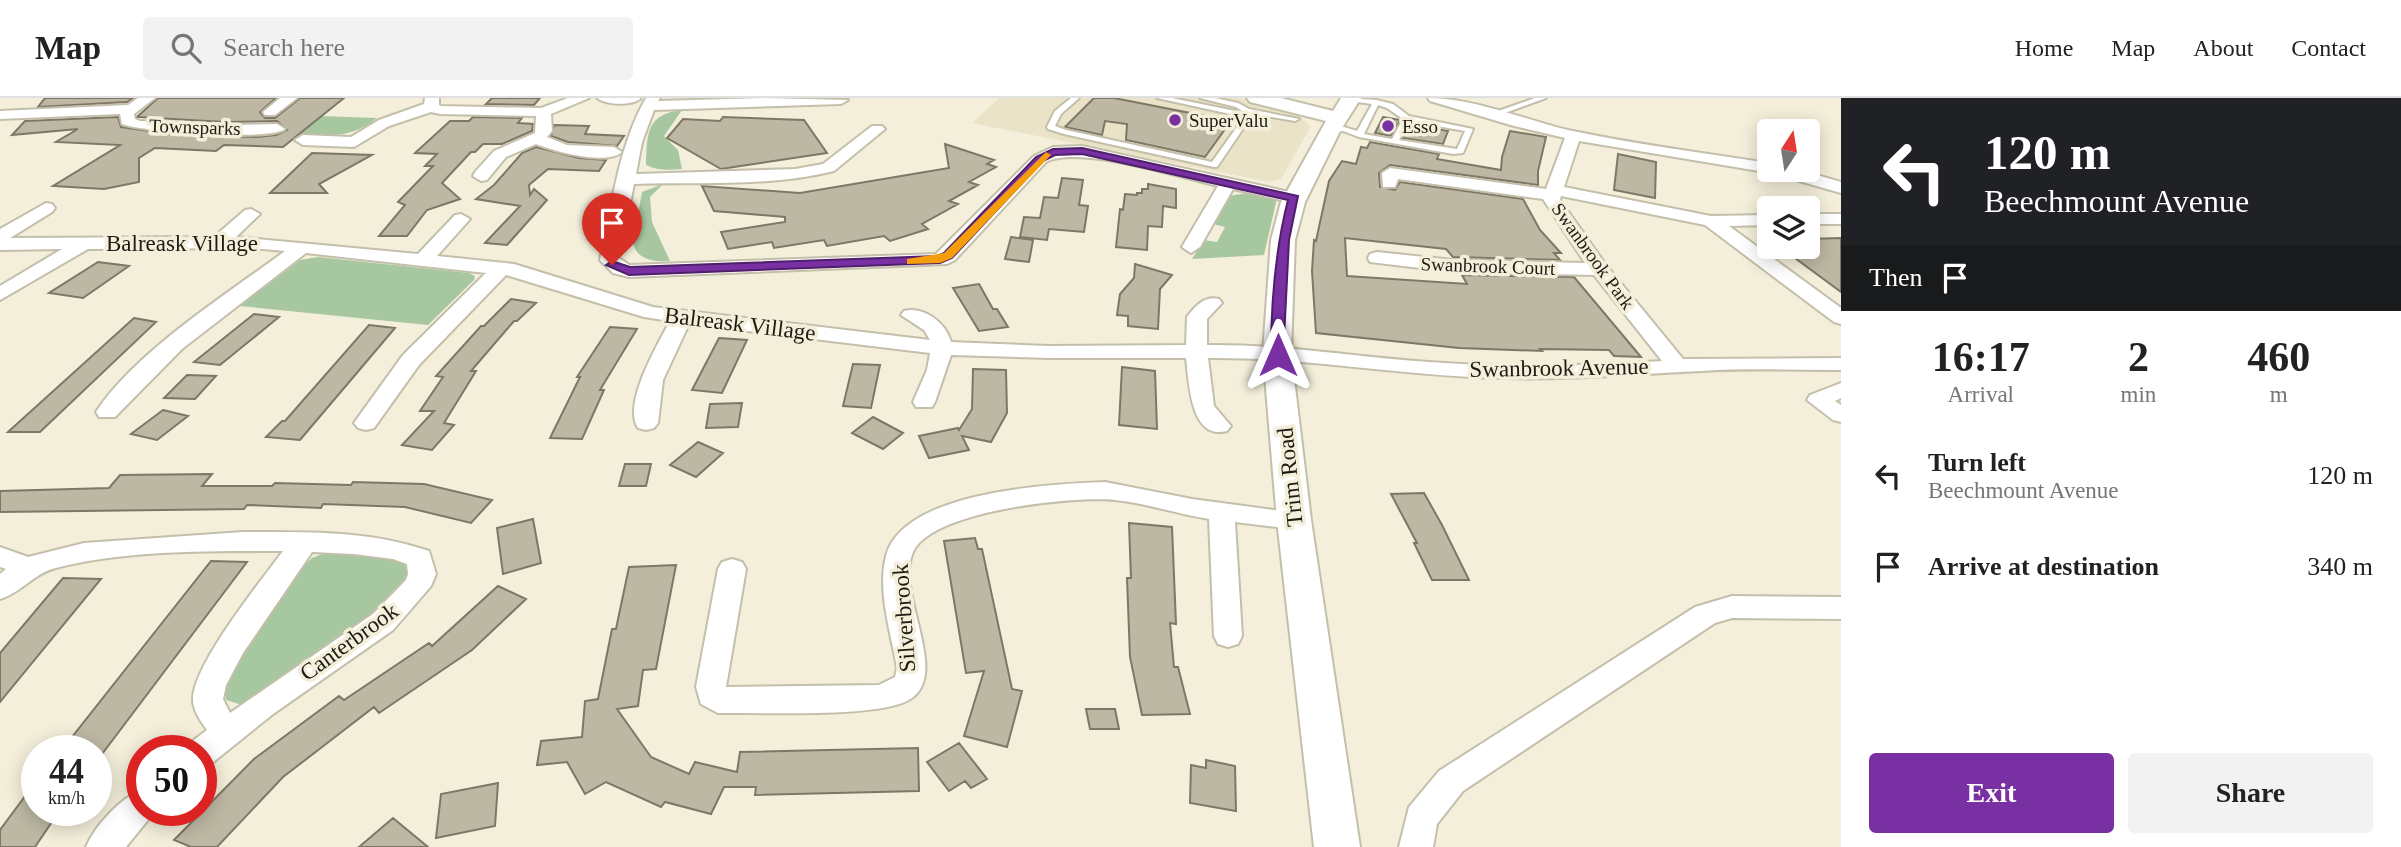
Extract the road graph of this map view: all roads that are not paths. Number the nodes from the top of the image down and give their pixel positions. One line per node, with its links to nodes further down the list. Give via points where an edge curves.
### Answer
1 (16, 98): 21 (street, Townsparks)
2 (148, 98): 17 (street, Townsparks)
3 (290, 98): 19 (street, Townsparks)
4 (582, 98): 20 (street)
5 (604, 98): 13 (street)
6 (1075, 98): 16 (lane, via 1058,113 1051,127 1214,164)
7 (1203, 98): 11 (lane); 16 (lane)
8 (1350, 98): 15 (lane); 25 (main road, Trim Road)
9 (1435, 98): 22 (street)
10 (1542, 98): 22 (lane)
11 (1189, 99): 16 (lane, via 1161,98)
12 (841, 100): 13 (street)
13 (645, 101): 37 (street)
14 (432, 102): 20 (street, via 440,110); 32 (street, via 400,126 376,127 354,142)
15 (1376, 102): 18 (lane); 29 (lane)
16 (1251, 108): 24 (lane); 25 (main road)
17 (130, 109): 21 (street, Townsparks); 26 (street, Townsparks, via 127,121 138,125)
18 (1396, 111): 23 (lane); 28 (lane)
19 (270, 112)
20 (544, 112): 31 (street, via 544,131)
21 (0, 114)
22 (1492, 115): 30 (street)
23 (1407, 118): 28 (lane); 33 (lane)
24 (1295, 119)
25 (1334, 124): 29 (lane); 43 (main road, Trim Road)
26 (276, 129)
27 (877, 129): 37 (street, via 821,171)
28 (1469, 129): 33 (lane, via 1460,152)
29 (1359, 135): 33 (lane)
30 (1573, 136): 35 (street); 42 (street, Swanbrook Park)
31 (535, 138): 34 (street, via 565,150); 36 (street, via 500,154)
32 (303, 140)
33 (1394, 142)
34 (614, 152)
35 (1757, 166)
36 (481, 176)
37 (626, 178): 40 (street, via 609,260 629,271 940,260 1040,159 1062,150)
38 (1820, 180): 41 (street)
39 (1389, 183): 42 (street, via 1390,173)
40 (1228, 184): 43 (street); 56 (street)
41 (1841, 188)
42 (1552, 192): 50 (street); 60 (street, Swanbrook Park, via 1557,212)
43 (1294, 198): 68 (main road, Trim Road, via 1283,240)
44 (46, 208): 51 (street)
45 (251, 214): 52 (street)
46 (461, 219): 57 (street)
47 (1820, 219): 48 (street)
48 (1841, 219)
49 (1757, 220): 50 (street)
50 (1711, 221): 65 (street)
51 (0, 237)
52 (220, 242): 53 (street, Balreask Village); 55 (street, Balreask Village)
53 (83, 243): 54 (street, Balreask Village); 61 (street)
54 (0, 244)
55 (303, 247): 57 (street, Balreask Village); 73 (street, via 191,331)
56 (1191, 247)
57 (423, 260): 59 (street, Balreask Village)
58 (1378, 260): 60 (street, Swanbrook Court)
59 (501, 269): 64 (street, Balreask Village); 76 (street, via 411,360)
60 (1599, 269): 70 (street, Swanbrook Park)
61 (0, 294)
62 (1212, 303): 67 (street, via 1197,317)
63 (911, 315): 66 (street, via 939,334)
64 (682, 318): 66 (street, Balreask Village); 75 (street, via 653,372)
65 (1841, 318)
66 (941, 348): 67 (street, Balreask Village); 72 (street)
67 (1196, 351): 68 (street, Balreask Village); 77 (street, via 1203,407)
68 (1278, 354): 70 (street, Swanbrook Avenue, via 1477,372 1591,372); 79 (main road, Trim Road)
69 (1841, 364): 70 (street, Swanbrook Avenue)
70 (1676, 365)
71 (1841, 390): 74 (street, via 1818,400)
72 (924, 402)
73 (107, 412)
74 (1841, 415)
75 (646, 423)
76 (366, 424)
77 (1219, 426)
78 (1221, 511): 79 (street, Silverbrook); 81 (street, Silverbrook, via 1106,491 1049,494 981,506 922,524 908,537 897,566 912,668 910,682 902,692 878,698 718,700 712,695); 84 (street)
79 (1294, 520): 89 (main road, Trim Road)
80 (304, 543): 82 (street, Canterbrook, via 186,544 105,551 58,557); 85 (street, via 208,690 208,703); 85 (street, Canterbrook, via 396,548 420,558 422,574 407,599 383,622)
81 (732, 569)
82 (7, 573)
83 (1841, 608): 90 (street, via 1732,607 1705,615 1451,781 1421,818)
84 (1227, 636)
85 (226, 732): 86 (street, Canterbrook)
86 (217, 739)
87 (126, 822): 88 (street)
88 (103, 847)
89 (1337, 847)
90 (1416, 847)

